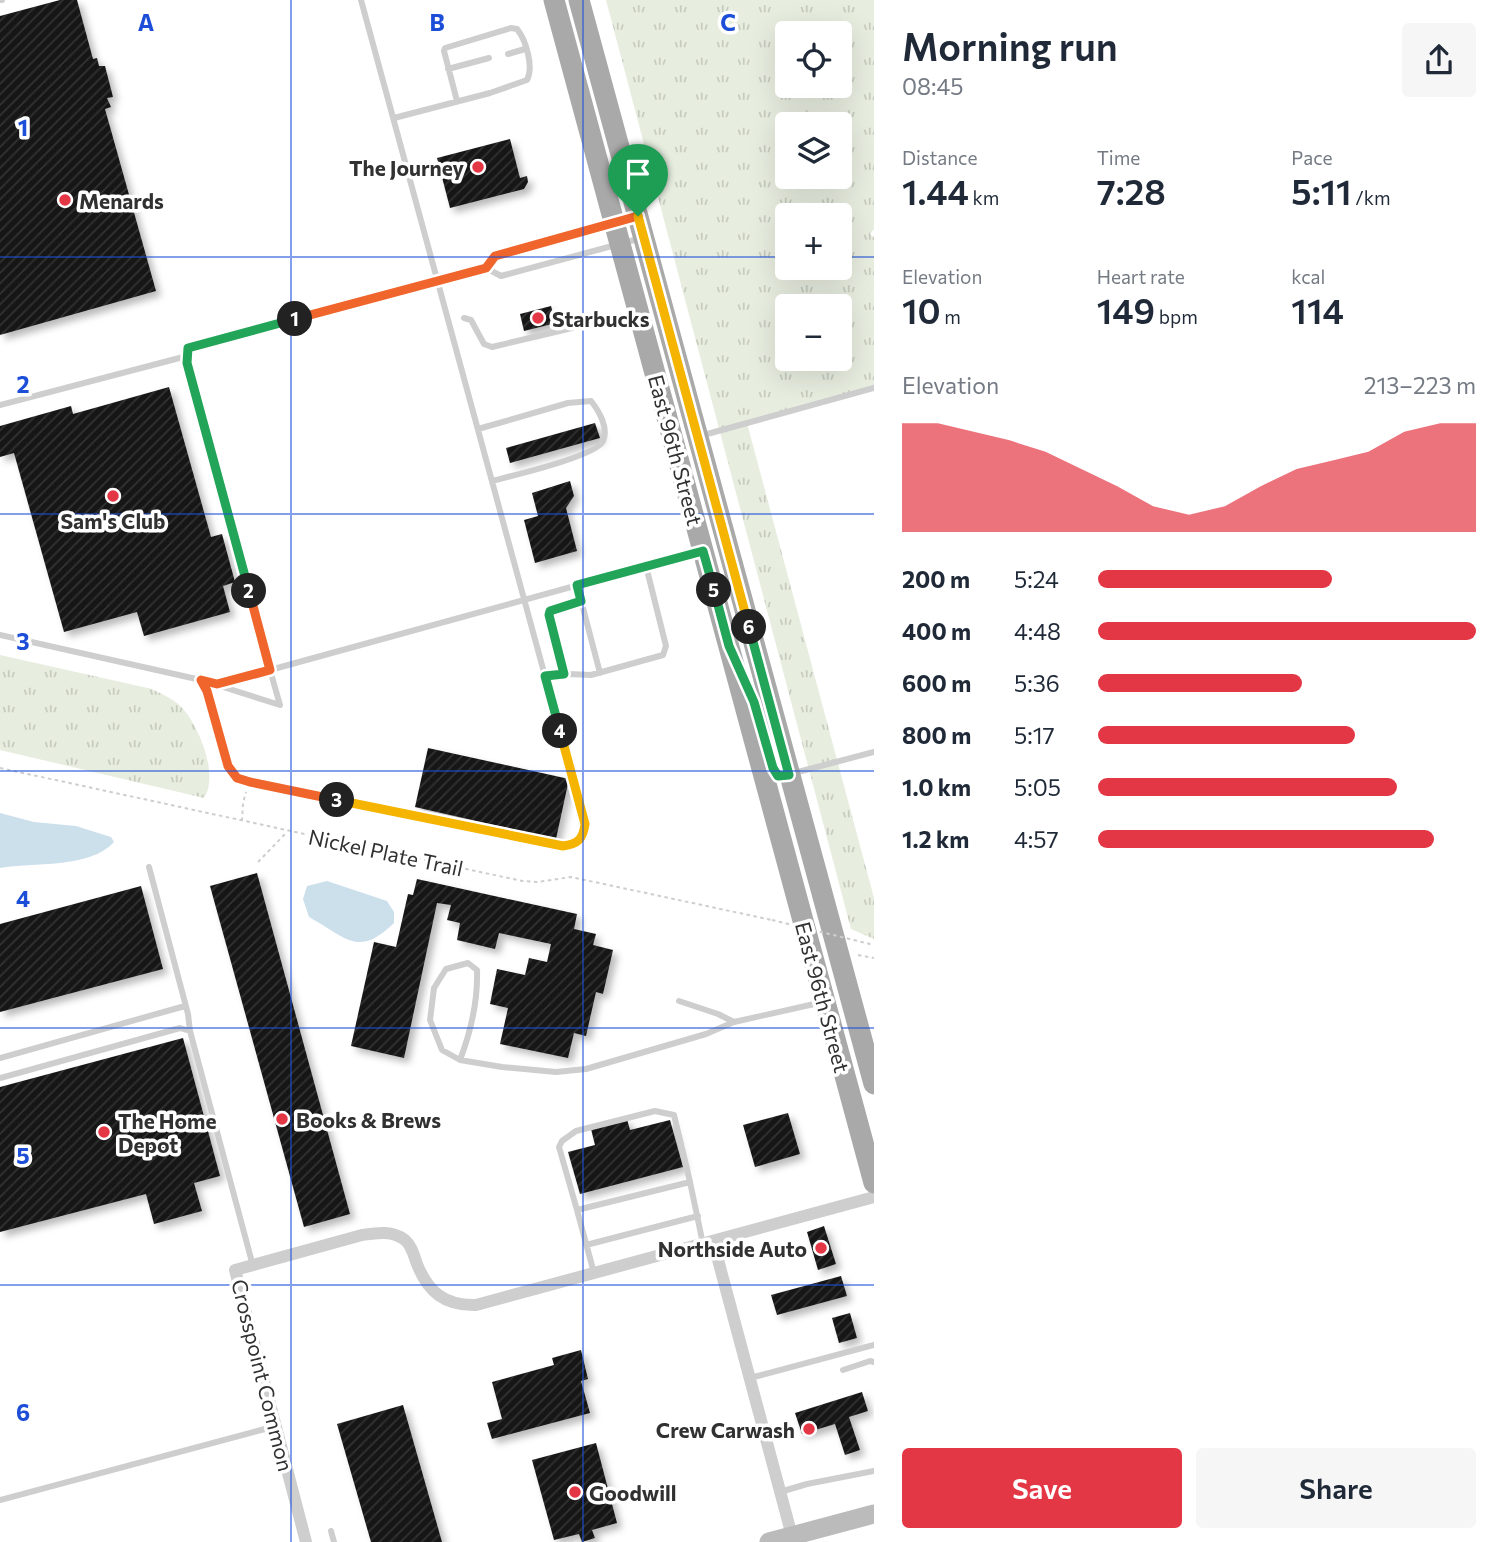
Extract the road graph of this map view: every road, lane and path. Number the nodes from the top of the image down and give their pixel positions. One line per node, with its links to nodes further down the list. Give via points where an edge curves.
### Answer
1 (362, 0): 9 (lane)
2 (554, 0): 11 (main road, East 96th Street)
3 (579, 0): 10 (main road, East 96th Street)
4 (525, 49): 5 (lane); 7 (lane, via 521,34 511,28 449,45 444,51); 8 (lane, via 531,70 527,80)
5 (508, 54)
6 (489, 58): 7 (lane)
7 (449, 69): 8 (lane)
8 (457, 101): 9 (lane)
9 (394, 118): 15 (lane)
10 (638, 216): 11 (lane); 12 (main road, East 96th Street)
11 (615, 223): 13 (main road, East 96th Street); 14 (lane, via 495,256)
12 (643, 238): 13 (lane); 22 (main road, East 96th Street)
13 (621, 244): 14 (lane, via 501,276); 24 (main road, East 96th Street)
14 (486, 268): 15 (lane)
15 (437, 281): 18 (lane, via 188,348); 21 (lane)
16 (464, 318): 17 (lane, via 471,320 484,344 492,348 572,328)
17 (579, 319)
18 (187, 356): 20 (lane); 31 (lane)
19 (874, 388): 22 (lane)
20 (0, 405)
21 (478, 429): 23 (lane); 23 (lane, via 568,402 591,401 600,413 605,439 599,448)
22 (697, 437): 39 (main road, East 96th Street)
23 (492, 481): 27 (lane)
24 (703, 551): 25 (lane); 30 (main road, East 96th Street)
25 (646, 566): 26 (lane); 32 (lane, via 666,651 659,658)
26 (577, 585): 27 (lane); 28 (lane)
27 (524, 599): 31 (lane); 34 (lane)
28 (581, 601): 32 (lane); 33 (lane, via 549,615)
29 (0, 635): 35 (lane)
30 (729, 646): 39 (main road, via 752,694 773,768 778,776); 49 (main road, East 96th Street)
31 (270, 670): 36 (lane); 36 (lane, via 280,705)
32 (600, 673): 33 (lane)
33 (564, 674): 34 (lane)
34 (545, 676): 40 (lane, via 585,824 583,836 575,844 563,846)
35 (201, 680): 36 (lane); 40 (lane, via 228,766 237,778)
36 (217, 684)
37 (874, 752): 39 (lane)
38 (0, 768): 41 (path, Nickel Plate Trail)
39 (789, 775): 58 (main road, East 96th Street)
40 (250, 782): 41 (path)
41 (242, 822): 42 (path, Nickel Plate Trail)
42 (287, 831): 43 (path); 45 (path, Nickel Plate Trail, bridge, via 522,881 571,877)
43 (258, 862)
44 (149, 867): 50 (lane)
45 (874, 945)
46 (848, 953): 47 (path)
47 (874, 958)
48 (679, 1001): 52 (lane)
49 (825, 1002): 52 (lane); 58 (main road, via 839,1005); 60 (main road, East 96th Street)
50 (185, 1006): 51 (lane); 55 (lane)
51 (188, 1014): 53 (lane); 54 (lane)
52 (734, 1022): 56 (lane, via 586,1069 556,1072)
53 (180, 1028): 54 (lane); 57 (lane)
54 (190, 1031): 66 (lane)
55 (0, 1058)
56 (460, 1060): 56 (lane, via 442,1049 430,1020 434,988 446,970 468,963 477,970 478,989)
57 (0, 1078)
58 (872, 1078)
59 (690, 1182): 62 (lane); 62 (lane, via 674,1115 655,1111 576,1131 562,1141 559,1147); 63 (lane)
60 (874, 1183)
61 (874, 1197): 64 (street, Crosspoint Common)
62 (577, 1210): 65 (lane)
63 (698, 1216): 64 (lane); 65 (lane)
64 (708, 1243): 67 (street, Crosspoint Common); 71 (street)
65 (586, 1245): 67 (lane)
66 (253, 1266): 67 (street, Crosspoint Common, via 383,1232 406,1241 426,1284 449,1302 476,1305); 72 (street, Crosspoint Common, via 235,1270)
67 (594, 1273)
68 (874, 1345): 71 (lane)
69 (874, 1362): 70 (lane)
70 (843, 1370)
71 (750, 1378): 74 (street)
72 (276, 1426): 75 (lane); 79 (street, Crosspoint Common)
73 (874, 1471): 74 (lane)
74 (780, 1492): 78 (street)
75 (0, 1500)
76 (874, 1514): 78 (street)
77 (331, 1531): 80 (lane)
78 (792, 1536): 81 (street)
79 (306, 1542)
80 (334, 1542)
81 (769, 1542)

